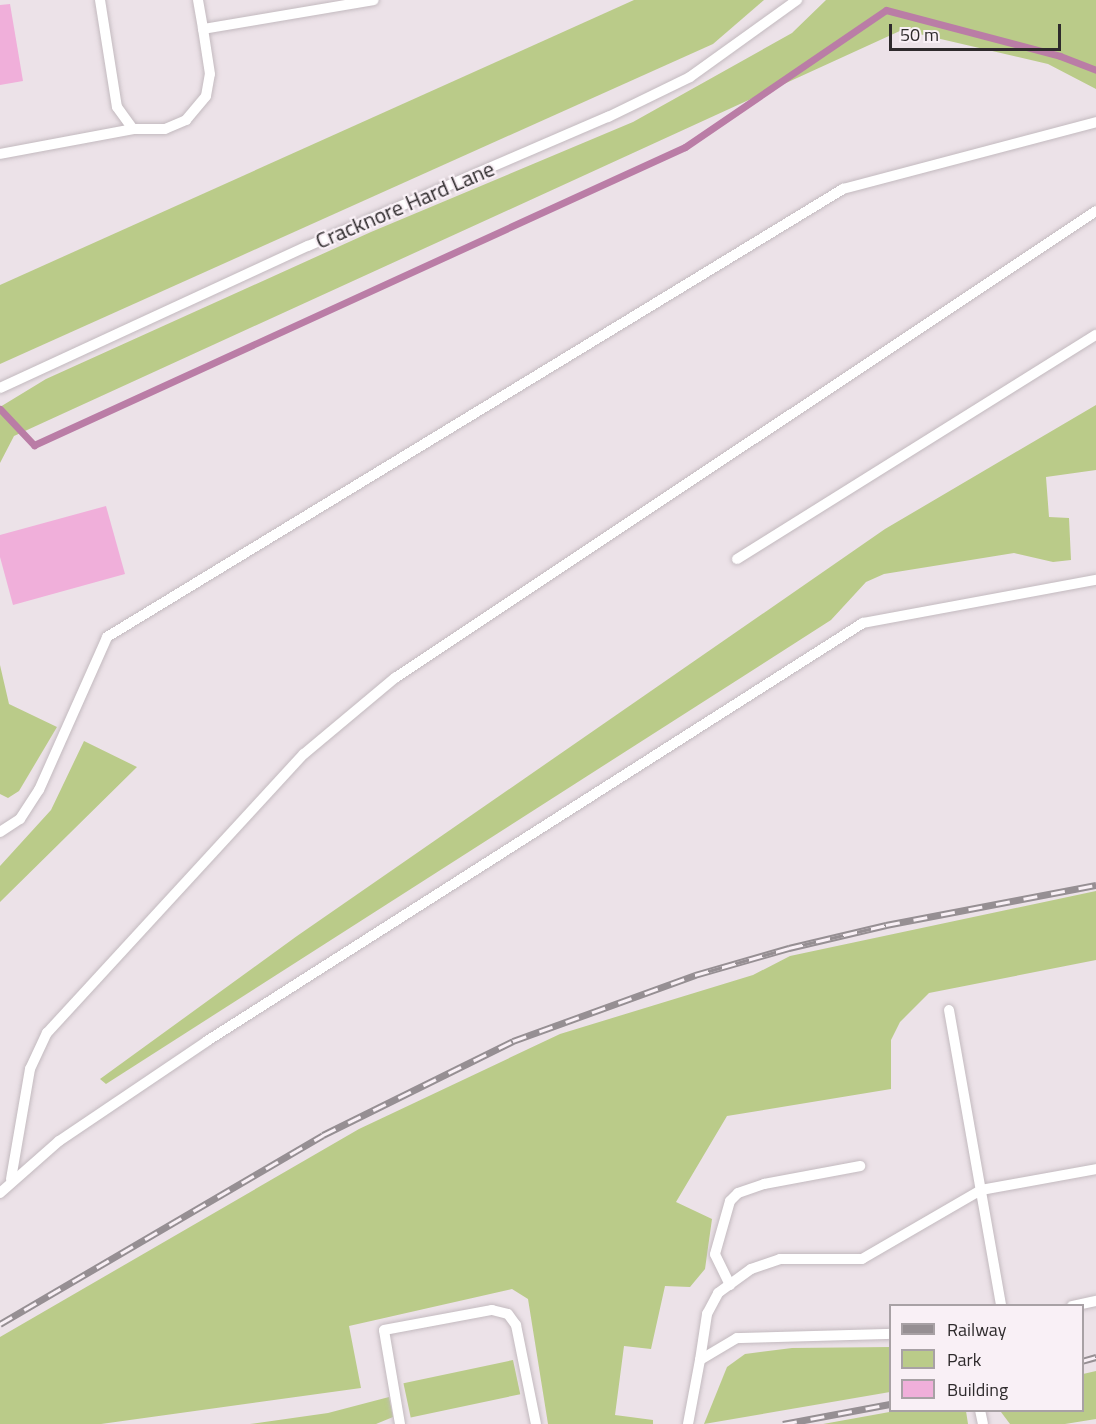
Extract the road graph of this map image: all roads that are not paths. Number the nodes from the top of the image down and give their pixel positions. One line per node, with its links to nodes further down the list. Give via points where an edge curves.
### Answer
1 (100, 0): 7 (lane, via 117,107)
2 (198, 0): 5 (lane)
3 (374, 0): 5 (lane)
4 (797, 0): 11 (lane, Cracknore Hard Lane, via 741,44 690,77 609,117 308,246)
5 (203, 29): 7 (lane, via 210,74 206,96 186,120 165,129)
6 (1096, 122): 14 (lane, via 843,189 107,638 39,790 20,819)
7 (133, 129): 8 (lane)
8 (0, 154)
9 (1096, 211): 18 (lane, via 395,678 304,754 47,1033 30,1069)
10 (1096, 335): 12 (lane)
11 (0, 388)
12 (737, 559)
13 (1096, 580): 18 (lane, via 863,622 207,1041 59,1141)
14 (0, 832)
15 (949, 1010): 19 (lane)
16 (860, 1166): 21 (lane, via 764,1184 738,1193 730,1201 715,1254)
17 (1096, 1168): 19 (lane)
18 (11, 1179): 20 (lane)
19 (981, 1190): 21 (lane, via 862,1259 780,1259 751,1269); 23 (lane)
20 (0, 1193)
21 (730, 1285): 26 (lane, via 718,1293 707,1314)
22 (1096, 1301): 24 (lane)
23 (1001, 1304)
24 (1078, 1304)
25 (889, 1334): 26 (lane, via 737,1338)
26 (700, 1360): 29 (lane)
27 (400, 1424): 28 (lane, via 384,1330 492,1310 508,1314 516,1325)
28 (536, 1424)
29 (688, 1424)

